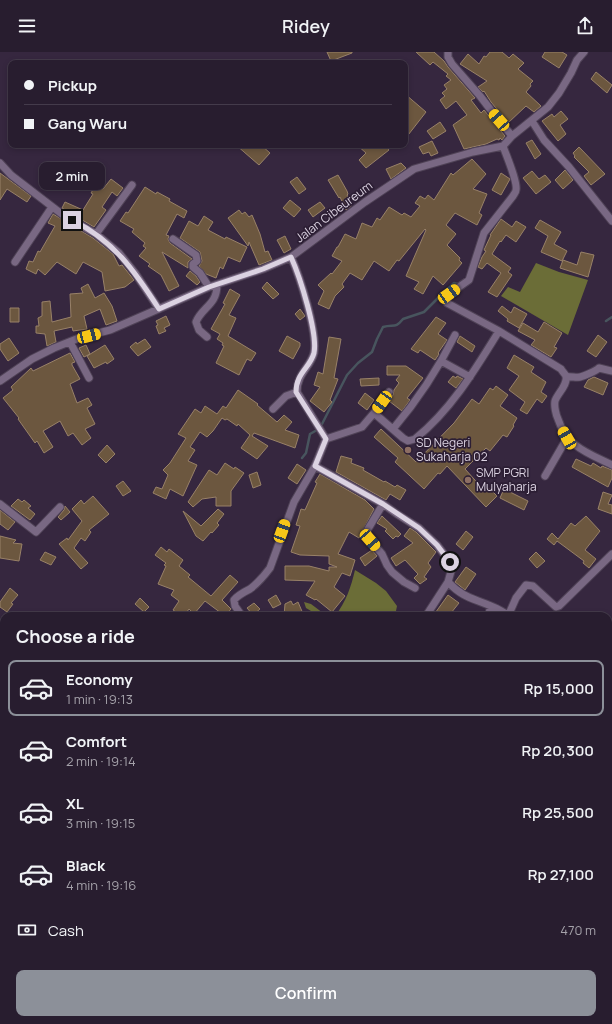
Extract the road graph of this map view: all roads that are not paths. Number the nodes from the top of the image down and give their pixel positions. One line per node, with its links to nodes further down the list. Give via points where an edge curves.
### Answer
1 (448, 52): 4 (street, via 452,64)
2 (584, 52): 3 (street, via 559,93)
3 (532, 121): 4 (street); 9 (street, via 544,140)
4 (512, 136): 5 (street)
5 (503, 146): 12 (street, Jalan Cibeureum, via 414,169); 17 (street, via 516,190 484,233 469,280 445,298 447,303)
6 (0, 163): 8 (street)
7 (132, 185): 10 (street)
8 (52, 207): 10 (street); 13 (street)
9 (612, 221)
10 (96, 234): 16 (street, via 128,263)
11 (174, 239): 15 (street, via 196,255 197,261 193,267)
12 (291, 257): 14 (street, Jalan Cibeureum); 27 (street, via 305,296 314,345 312,357 300,376)
13 (15, 262)
14 (217, 285): 15 (street, Jalan Cibeureum); 19 (street, via 213,301 196,322 199,330)
15 (209, 287): 16 (street, Jalan Cibeureum)
16 (159, 309): 20 (street, Jalan Cibeureum, via 110,330)
17 (499, 331): 23 (street); 24 (street, via 551,362 561,369)
18 (455, 335): 21 (street)
19 (207, 337)
20 (70, 342): 25 (street); 26 (street, Jalan Cibeureum, via 32,359)
21 (441, 361): 23 (street); 31 (street)
22 (612, 371): 24 (street, via 599,368 580,377)
23 (470, 377): 31 (street, via 454,399 415,439 405,440)
24 (566, 377): 32 (street, via 554,402 558,420)
25 (89, 378)
26 (0, 381)
27 (296, 392): 29 (street, via 286,396); 33 (street)
28 (389, 392): 30 (street)
29 (273, 409)
30 (374, 413): 31 (street); 33 (street, via 362,427)
31 (393, 429)
32 (567, 438): 34 (street, via 575,446); 36 (street)
33 (326, 439): 35 (street)
34 (612, 465)
35 (315, 466): 38 (street); 44 (street, via 286,519 270,568 251,588 234,600)
36 (545, 476)
37 (0, 504): 39 (street, via 36,532)
38 (383, 504): 41 (street, via 419,528 437,545 452,568); 42 (street, via 366,535 382,554 392,572)
39 (60, 507)
40 (612, 554): 48 (street, via 560,606 556,607 533,586 526,585)
41 (448, 582): 43 (street, via 465,596); 45 (street)
42 (415, 588)
43 (491, 606): 46 (street); 47 (street)
44 (239, 612)
45 (429, 612)
46 (489, 612)
47 (502, 612)
48 (509, 612)

